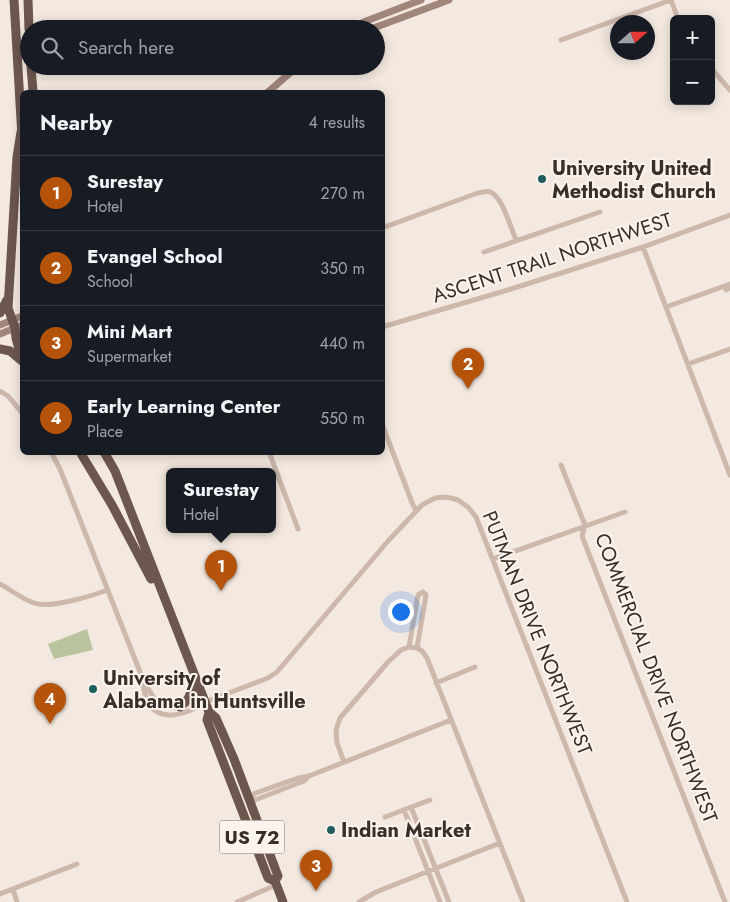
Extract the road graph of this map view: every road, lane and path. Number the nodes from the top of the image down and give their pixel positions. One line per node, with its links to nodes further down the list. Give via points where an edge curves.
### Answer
1 (14, 0): 19 (highway)
2 (28, 0): 9 (highway)
3 (422, 0): 6 (main road)
4 (449, 0): 7 (main road)
5 (671, 0): 8 (street); 12 (street)
6 (407, 2): 7 (street); 10 (main road)
7 (411, 14): 11 (main road)
8 (677, 15)
9 (29, 20)
10 (368, 20)
11 (385, 24)
12 (561, 40)
13 (715, 73): 18 (street)
14 (32, 75): 16 (highway)
15 (288, 75): 17 (main road)
16 (33, 90)
17 (270, 90)
18 (730, 90)
19 (20, 102)
20 (20, 144): 28 (highway)
21 (600, 212): 24 (street)
22 (730, 215): 25 (street, ASCENT TRAIL NORTHWEST)
23 (385, 227): 24 (street, via 489,191 496,195)
24 (516, 240): 26 (street)
25 (643, 246): 29 (street); 33 (street, ASCENT TRAIL NORTHWEST)
26 (484, 252)
27 (730, 284): 29 (street)
28 (9, 298): 30 (highway); 32 (highway, via 8,308)
29 (666, 307): 39 (street)
30 (0, 313)
31 (0, 325): 32 (main road)
32 (17, 325): 34 (main road); 37 (highway)
33 (385, 326)
34 (0, 334)
35 (0, 349): 38 (highway)
36 (730, 349): 39 (street)
37 (20, 351)
38 (20, 358)
39 (688, 364): 52 (street)
40 (0, 391): 41 (street)
41 (20, 411)
42 (385, 432): 53 (street)
43 (53, 455): 59 (street)
44 (82, 455): 60 (highway, via 116,510)
45 (106, 455): 50 (highway, US 72)
46 (112, 455): 50 (highway, US 72)
47 (270, 455): 49 (street)
48 (561, 465): 55 (street, COMMERCIAL DRIVE NORTHWEST)
49 (275, 468)
50 (115, 471): 60 (highway, US 72)
51 (276, 471): 56 (street)
52 (730, 475)
53 (416, 510): 57 (street, PUTMAN DRIVE NORTHWEST, via 435,498 446,497 463,503 476,517); 67 (street, PUTMAN DRIVE NORTHWEST, via 277,672)
54 (625, 512): 55 (street)
55 (585, 525): 57 (street); 95 (street, COMMERCIAL DRIVE NORTHWEST, via 582,536)
56 (298, 529)
57 (493, 559): 94 (street, PUTMAN DRIVE NORTHWEST)
58 (0, 584): 59 (street, via 36,604 53,604)
59 (107, 590): 64 (street)
60 (176, 629): 65 (highway, US 72)
61 (409, 647): 62 (street); 62 (street, via 418,595 423,592 426,595); 71 (street, via 388,662 340,718 336,730 337,743)
62 (416, 648): 66 (street, via 427,658)
63 (476, 668): 66 (street)
64 (142, 677): 67 (street, via 149,704 164,715 174,716); 68 (street, via 159,704)
65 (196, 680): 67 (highway, US 72); 68 (highway, via 188,699)
66 (436, 683): 70 (street)
67 (205, 702): 68 (street, via 195,701); 69 (highway, US 72)
68 (180, 707)
69 (209, 712): 72 (highway, US 72, via 207,720); 73 (highway, US 72, via 216,718)
70 (452, 720): 71 (street); 80 (street)
71 (344, 762): 73 (street, via 253,794)
72 (234, 789): 73 (highway, via 240,791 245,800); 75 (highway, US 72)
73 (250, 799): 78 (highway, US 72)
74 (430, 800): 76 (street)
75 (240, 805): 78 (highway, via 246,805 248,811); 84 (highway, US 72, via 268,878)
76 (411, 807): 77 (street); 82 (street)
77 (404, 810): 79 (street); 83 (street)
78 (255, 815): 84 (highway, US 72, via 278,876)
79 (385, 817)
80 (500, 843): 82 (street); 93 (street)
81 (77, 864): 85 (street)
82 (436, 869): 83 (street); 92 (street)
83 (428, 872): 90 (street); 91 (street)
84 (275, 883): 88 (street); 89 (highway, US 72)
85 (12, 889): 86 (street); 87 (street)
86 (0, 894)
87 (18, 902)
88 (237, 902)
89 (283, 902)
90 (359, 902)
91 (440, 902)
92 (449, 902)
93 (523, 902)
94 (627, 902)
95 (725, 902)

